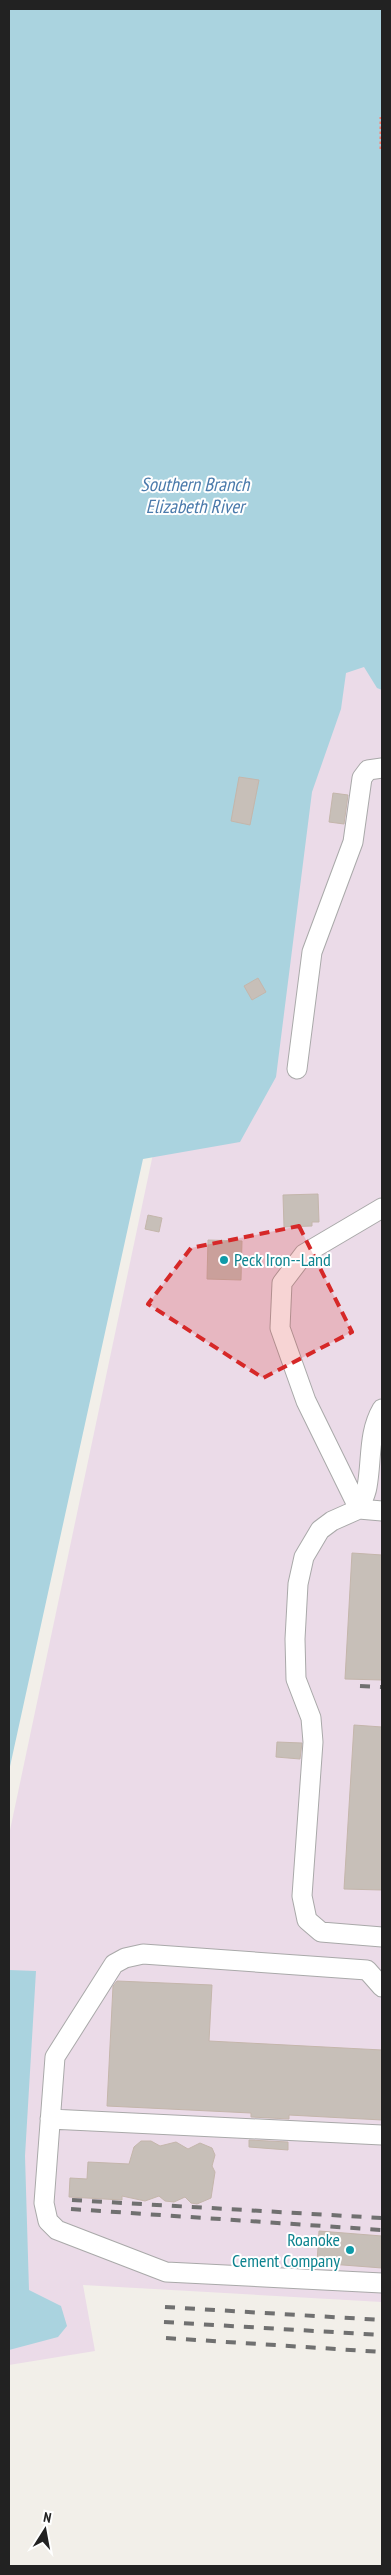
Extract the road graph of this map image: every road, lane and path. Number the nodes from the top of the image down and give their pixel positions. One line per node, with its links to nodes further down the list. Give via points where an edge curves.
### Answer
1 (381, 117): 2 (path)
2 (381, 149)
3 (382, 768): 4 (street, via 368,770 362,778 353,842 312,952)
4 (297, 1069)
5 (382, 1208): 7 (street, via 304,1254 282,1282 280,1328 306,1401)
6 (382, 1409): 7 (street, via 375,1421 367,1488)
7 (359, 1509): 8 (street); 9 (street, via 320,1530 304,1557 298,1584 296,1679 311,1718 313,1742 302,1896 307,1920 321,1932)
8 (382, 1511)
9 (382, 1937)
10 (382, 1987): 11 (street, via 367,1970 143,1954 125,1958 114,1964 104,1977 55,2057)
11 (50, 2119): 12 (street); 13 (street, via 44,2203 48,2221 57,2230 166,2272)
12 (382, 2135)
13 (382, 2283)

